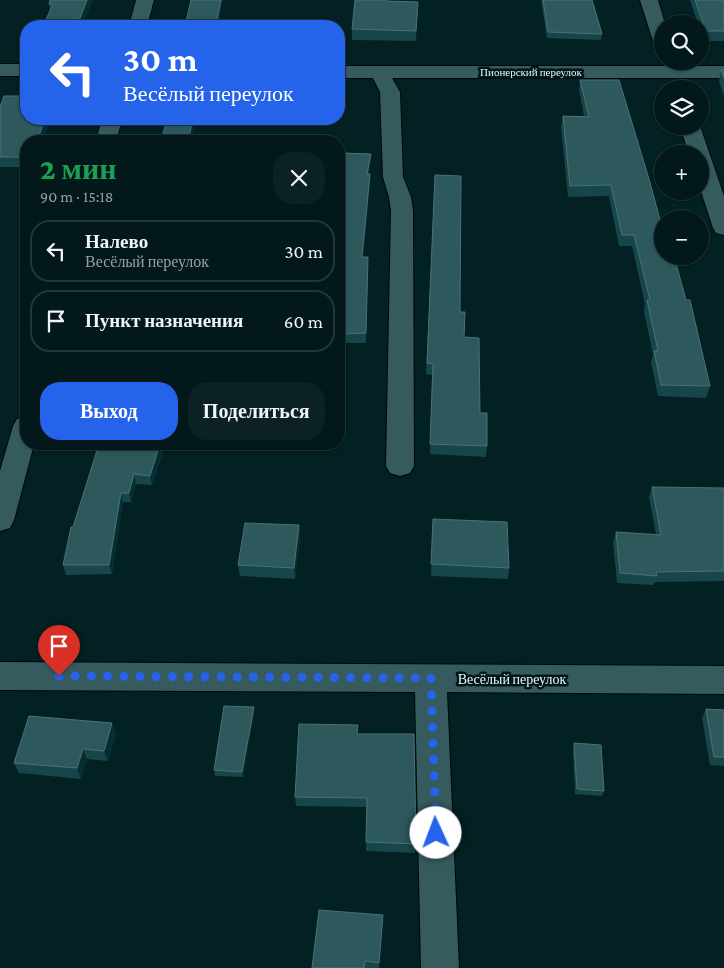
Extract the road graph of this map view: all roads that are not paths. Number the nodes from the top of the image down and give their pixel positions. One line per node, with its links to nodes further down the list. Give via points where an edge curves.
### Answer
1 (146, 0): 4 (street)
2 (649, 0): 3 (street)
3 (654, 16)
4 (140, 20)
5 (0, 70): 6 (street)
6 (20, 70)
7 (345, 72): 8 (street, Пионерский переулок)
8 (380, 72): 10 (street, Пионерский переулок); 14 (street, via 390,92 393,177 402,211)
9 (724, 72): 10 (street, Пионерский переулок)
10 (673, 74)
11 (709, 182): 12 (street)
12 (724, 228)
13 (20, 448): 15 (street)
14 (400, 466)
15 (0, 520)
16 (0, 676): 17 (street, Весёлый переулок)
17 (431, 678): 18 (street, Весёлый переулок); 19 (street)
18 (724, 680)
19 (440, 968)

